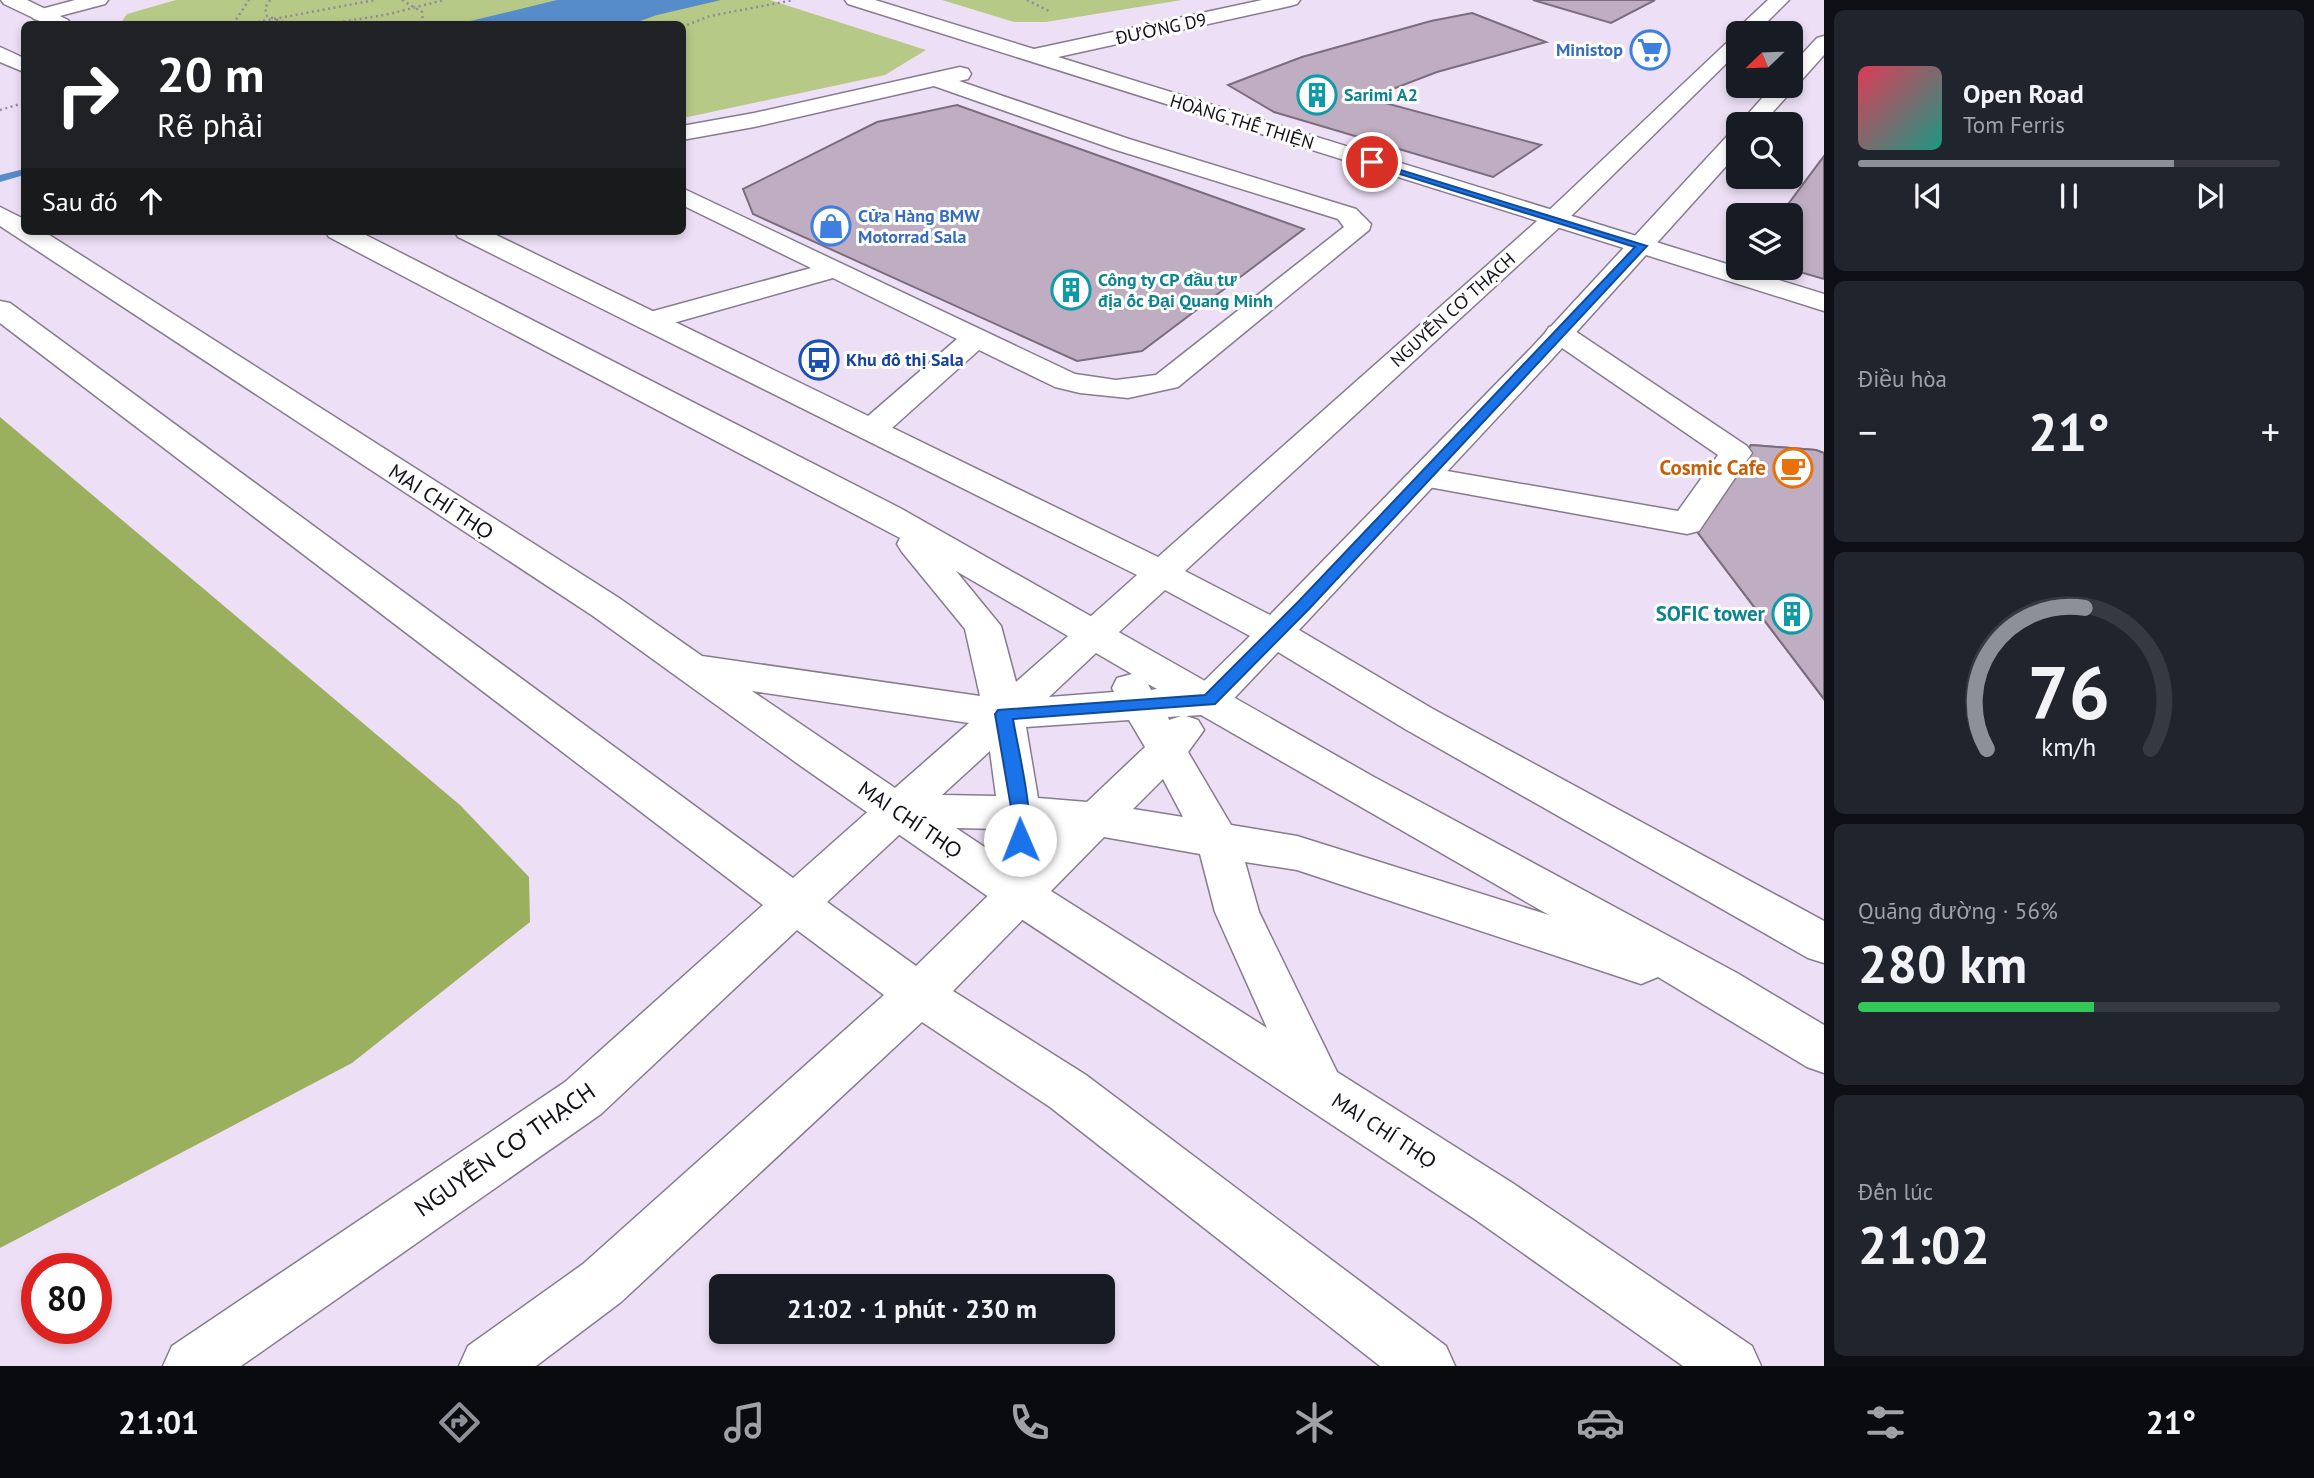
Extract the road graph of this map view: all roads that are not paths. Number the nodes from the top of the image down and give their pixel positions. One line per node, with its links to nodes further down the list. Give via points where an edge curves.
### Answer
1 (11, 0): 6 (main road)
2 (98, 0): 6 (main road)
3 (856, 0): 13 (main road, HOÀNG THẾ THIỆN)
4 (1290, 0): 7 (main road, ĐƯỜNG D9)
5 (1779, 0): 9 (main road)
6 (41, 15): 8 (main road)
7 (1220, 17): 10 (main road); 13 (main road, ĐƯỜNG D9)
8 (54, 21)
9 (1757, 21)
10 (1273, 25)
11 (1824, 42): 14 (main road)
12 (1726, 52): 22 (main road, NGUYỄN CƠ THẠCH)
13 (1031, 56): 15 (main road, ĐƯỜNG D9); 22 (main road, HOÀNG THẾ THIỆN)
14 (1803, 65)
15 (936, 80): 18 (main road, ĐƯỜNG D9); 33 (main road, via 1121,144 1347,214 1358,224 1167,382 1143,390 1109,390 1066,381)
16 (1774, 98): 17 (main road)
17 (1761, 112)
18 (686, 131)
19 (1726, 152): 27 (main road)
20 (686, 197): 28 (main road)
21 (0, 215): 23 (main road, MAI CHÍ THỌ)
22 (1554, 219): 27 (main road, HOÀNG THẾ THIỆN); 37 (main road, NGUYỄN CƠ THẠCH)
23 (21, 229)
24 (30, 235): 40 (main road, MAI CHÍ THỌ, via 606,607)
25 (346, 235): 36 (main road)
26 (475, 235): 31 (main road)
27 (1642, 246): 29 (main road, HOÀNG THẾ THIỆN); 32 (main road)
28 (836, 269): 31 (main road); 33 (main road)
29 (1824, 303)
30 (1, 310): 50 (main road)
31 (649, 321): 34 (main road)
32 (1559, 333): 35 (main road); 35 (main road, via 1736,453 1687,523)
33 (977, 337): 34 (main road)
34 (871, 430): 37 (main road)
35 (1424, 477): 38 (main road)
36 (888, 516): 39 (main road); 43 (main road, via 984,626)
37 (1160, 573): 38 (main road); 39 (main road, NGUYỄN CƠ THẠCH)
38 (1275, 633): 41 (main road); 51 (main road, via 1419,719)
39 (1094, 634): 41 (main road); 42 (main road); 43 (main road, NGUYỄN CƠ THẠCH)
40 (692, 668): 43 (main road); 45 (main road, MAI CHÍ THỌ)
41 (1209, 700): 42 (main road); 44 (main road); 52 (main road)
42 (1143, 706): 43 (main road); 44 (main road)
43 (1004, 714): 45 (main road, NGUYỄN CƠ THẠCH); 46 (main road)
44 (1167, 750): 47 (main road); 48 (main road)
45 (897, 811): 46 (main road); 49 (main road, MAI CHÍ THỌ); 50 (main road, NGUYỄN CƠ THẠCH)
46 (1020, 813): 47 (main road); 49 (main road)
47 (1094, 819): 48 (main road); 49 (main road)
48 (1217, 838): 52 (main road, via 1297,853); 55 (main road, via 1237,912)
49 (1019, 894): 53 (main road); 55 (main road, MAI CHÍ THỌ)
50 (794, 904): 53 (main road); 56 (main road, NGUYỄN CƠ THẠCH, via 583,1098)
51 (1819, 937)
52 (1720, 988): 54 (main road)
53 (919, 994): 57 (main road, via 602,1283); 58 (main road, via 1068,1091)
54 (1824, 1051)
55 (1320, 1090): 59 (main road, MAI CHÍ THỌ, via 1495,1202)
56 (192, 1366)
57 (488, 1366)
58 (1426, 1366)
59 (1732, 1366)

